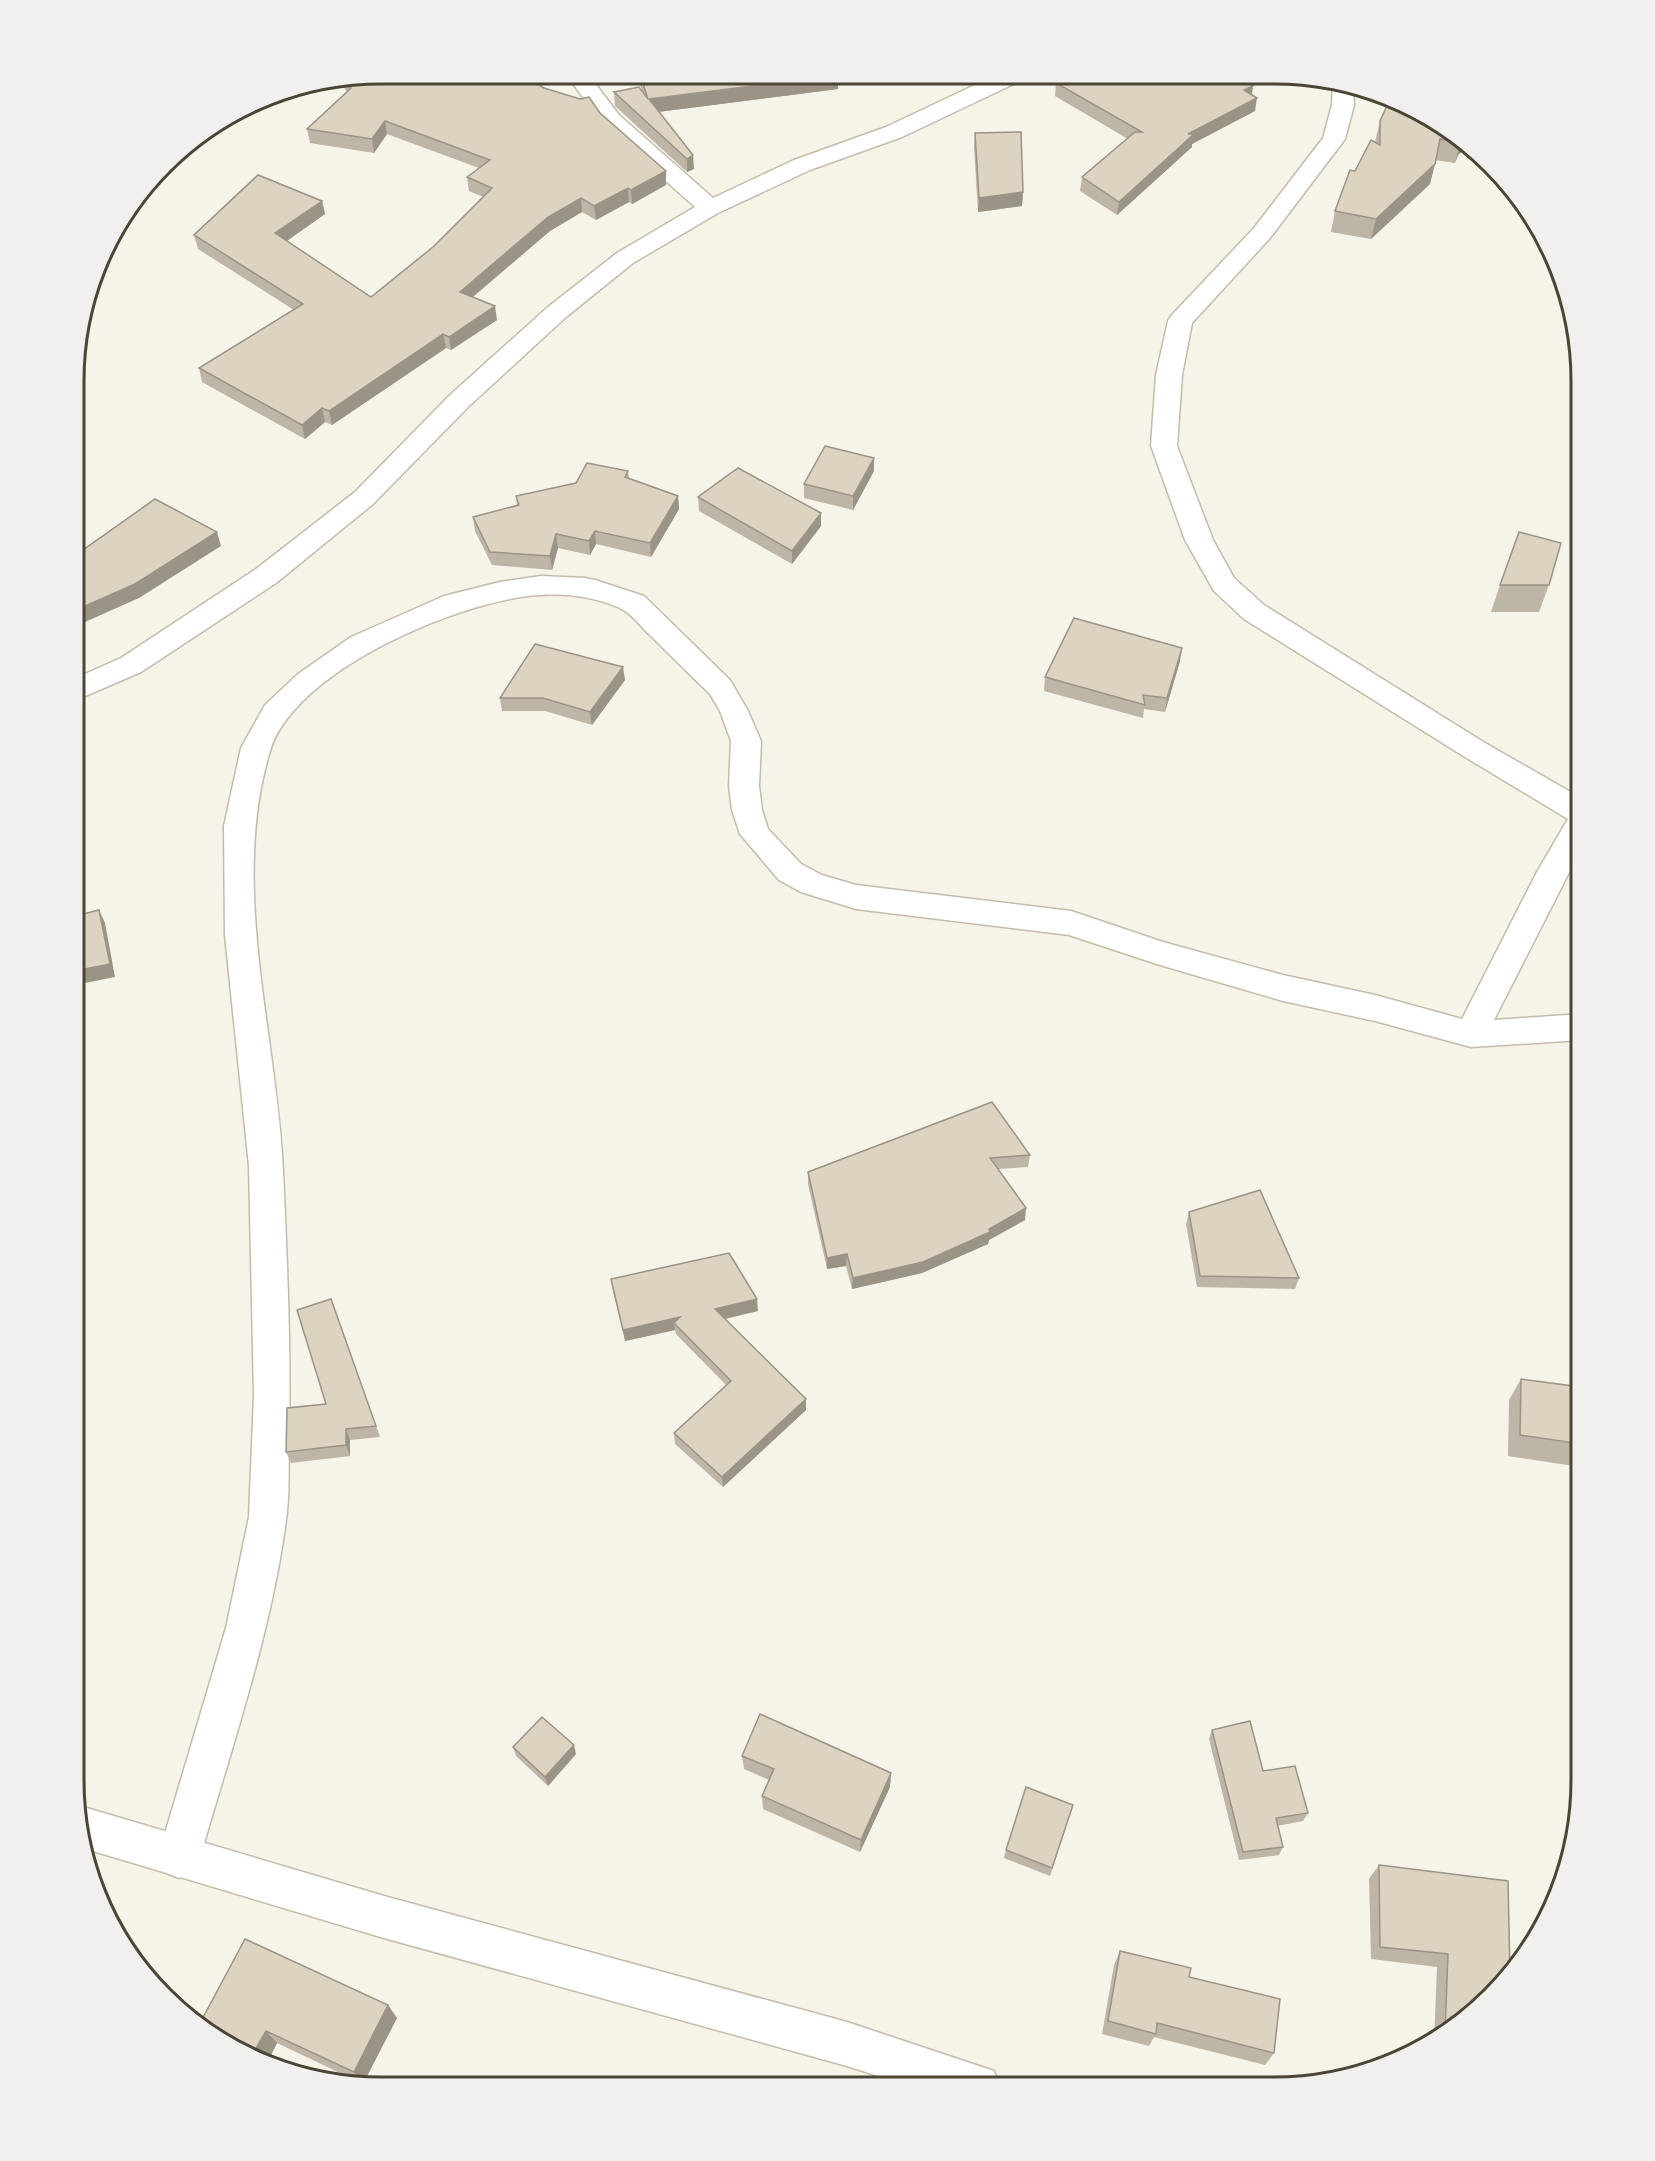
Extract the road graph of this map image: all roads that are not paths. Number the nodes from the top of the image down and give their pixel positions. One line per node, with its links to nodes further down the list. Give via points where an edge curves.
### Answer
1 (584, 84): 4 (street, via 611,120)
2 (995, 84): 4 (street, via 894,132 802,165)
3 (1342, 92): 6 (street, via 1334,139 1262,233 1180,321 1169,375 1164,446 1200,540 1224,584 1254,612)
4 (710, 208): 5 (street, via 626,258 558,312 459,401 364,498 266,576 131,665)
5 (84, 686)
6 (1571, 806)
7 (1571, 840): 9 (street)
8 (1571, 1028): 9 (street)
9 (1471, 1034): 11 (street, via 1238,975 1071,923 856,897 812,884 790,872 755,834 744,786 746,741 720,687 634,603 585,587 541,585 500,591 454,603 361,644 308,681 275,712 256,748 239,826 241,935 266,1166 272,1395 268,1517 246,1628)
10 (89, 1830): 11 (street)
11 (179, 1857): 12 (street, via 847,2044)
12 (948, 2077)

